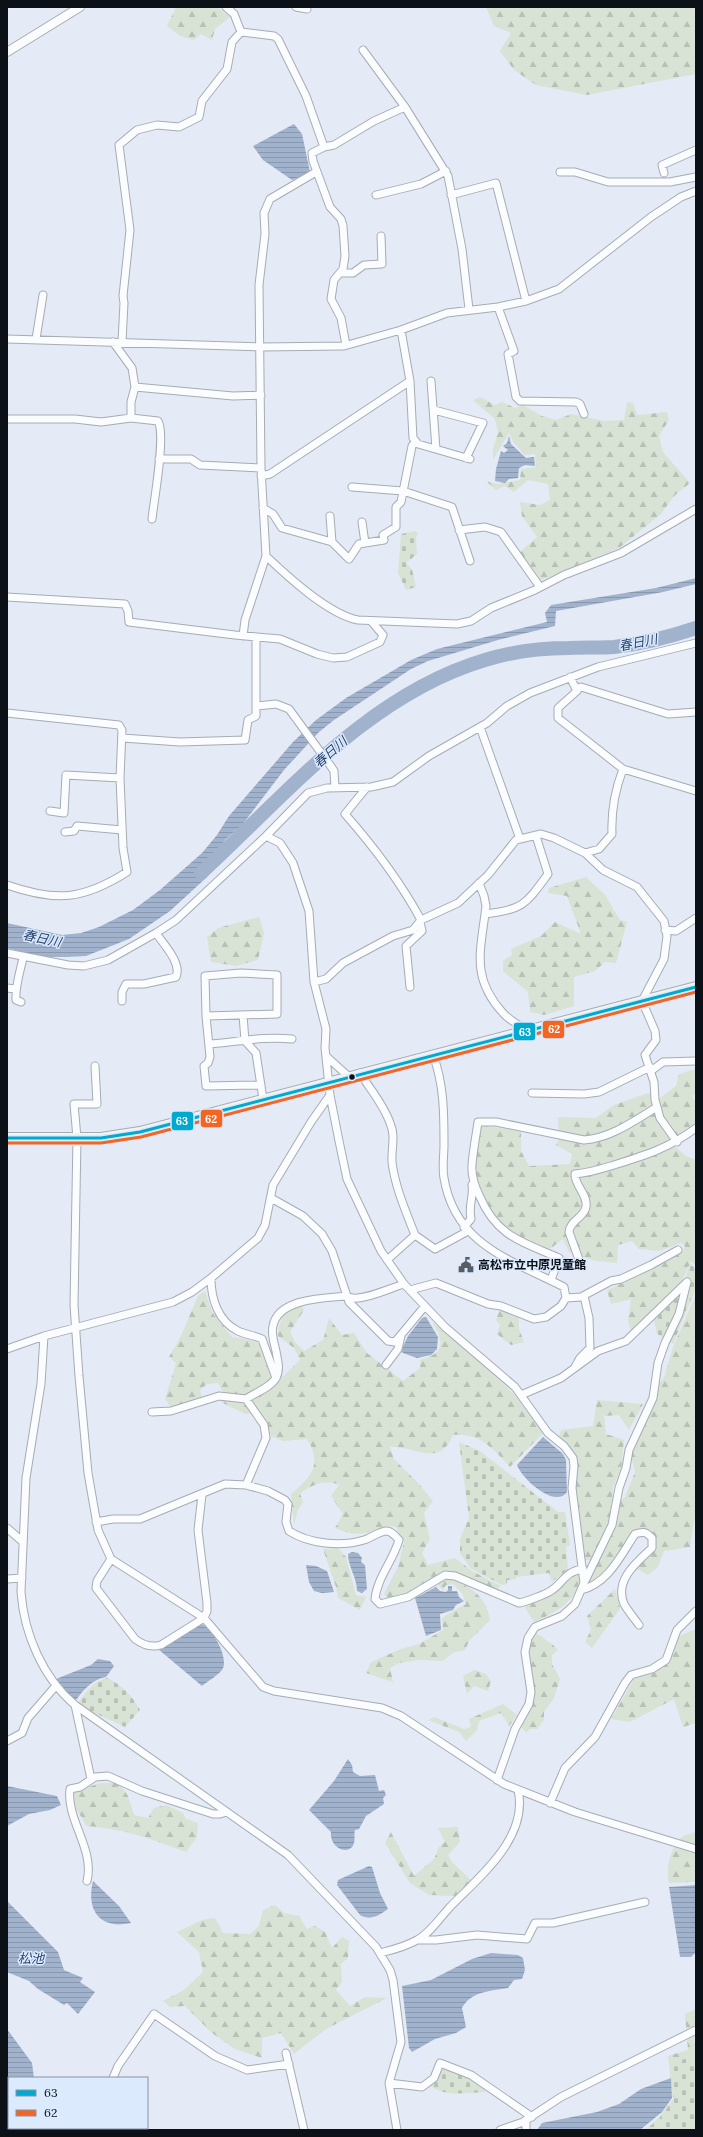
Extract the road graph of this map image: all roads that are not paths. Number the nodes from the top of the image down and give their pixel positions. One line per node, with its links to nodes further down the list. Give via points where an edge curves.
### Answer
1 (80, 7): 7 (street)
2 (228, 7): 5 (street, via 234,14)
3 (296, 7): 4 (street)
4 (307, 8)
5 (241, 32): 9 (street, via 274,36 278,39 306,96); 29 (street, via 232,42 226,69 202,101 199,117 179,127 157,125 137,130 119,144 130,230 123,296)
6 (363, 50): 8 (street)
7 (7, 52)
8 (405, 107): 9 (street, via 374,121 334,145); 11 (street)
9 (324, 146): 12 (street, via 312,153)
10 (696, 150): 14 (street, via 662,165)
11 (446, 171): 17 (street, via 421,184); 18 (street)
12 (316, 172): 20 (street, via 330,207 341,219 343,226 345,256); 31 (street, via 270,199 264,213 265,234 259,285)
13 (560, 172): 15 (street, via 575,172 608,182 670,182)
14 (664, 173)
15 (696, 176)
16 (696, 191): 22 (street, via 680,197 650,217 559,289)
17 (376, 195)
18 (451, 195): 22 (street, via 496,183); 24 (street, via 462,249)
19 (381, 236): 20 (street, via 382,264 364,265 353,273)
20 (341, 273): 30 (street, via 334,280 331,299 341,318)
21 (43, 295): 27 (street)
22 (526, 301): 23 (street)
23 (498, 307): 24 (street); 37 (street, via 514,352 508,354 516,397 520,401 576,402 580,404)
24 (469, 310): 25 (street, via 447,313)
25 (401, 330): 30 (street); 32 (street)
26 (7, 338): 27 (street)
27 (36, 339): 28 (street)
28 (113, 342): 29 (street); 34 (street, via 132,368)
29 (122, 342): 31 (street)
30 (346, 345): 31 (street)
31 (261, 347): 35 (street)
32 (410, 381): 40 (street); 44 (street, via 270,474)
33 (431, 382): 36 (street)
34 (135, 388): 35 (street, via 233,396); 38 (street, via 131,402)
35 (261, 395): 43 (street)
36 (434, 410): 41 (street); 41 (street, via 483,423 468,458)
37 (584, 414)
38 (131, 418): 39 (street, via 101,422); 42 (street, via 158,421 161,426)
39 (7, 419)
40 (416, 442): 41 (street); 46 (street, via 412,446)
41 (436, 449)
42 (159, 459): 43 (street, via 191,459 200,465); 50 (street)
43 (261, 468): 44 (street)
44 (262, 476): 47 (street)
45 (352, 487): 46 (street)
46 (403, 491): 52 (street, via 452,508); 54 (street, via 401,502 396,507 396,527 383,535 384,540)
47 (263, 508): 53 (street, via 273,514 282,528); 55 (street)
48 (696, 509): 57 (street, via 627,550)
49 (330, 516): 53 (street)
50 (152, 519)
51 (362, 522): 54 (street)
52 (459, 530): 56 (street); 57 (street, via 486,527 501,532)
53 (332, 542): 54 (street, via 349,558 359,544)
54 (365, 543)
55 (266, 556): 59 (street, via 344,617); 60 (street, via 245,620)
56 (470, 561)
57 (540, 587): 59 (street, via 491,608 471,621 457,624)
58 (7, 597): 60 (street, via 125,604 129,622)
59 (371, 621): 61 (street, via 383,635 380,642 347,657 333,658 280,639)
60 (244, 636): 61 (street)
61 (256, 637): 65 (street)
62 (696, 643): 63 (street, via 610,664)
63 (570, 677): 64 (street); 68 (street, via 515,701)
64 (576, 689): 66 (street, via 581,687 668,714); 70 (street, via 578,691 558,708 558,718)
65 (257, 706): 69 (street, via 256,716 248,720 245,740 180,742); 73 (street, via 276,704 289,709 334,771)
66 (696, 712)
67 (7, 713): 69 (street, via 119,725)
68 (480, 727): 72 (street, via 429,756 393,782); 80 (street)
69 (122, 738): 71 (street)
70 (623, 769): 74 (street); 81 (street, via 611,816 612,834 599,849)
71 (120, 778): 75 (street, via 66,775 64,813); 76 (street)
72 (367, 787): 73 (street); 86 (street, via 345,814 372,844 411,901)
73 (336, 788): 78 (street, via 308,793)
74 (696, 791)
75 (50, 811)
76 (122, 830): 77 (street, via 77,826 74,831); 83 (street, via 127,872 105,886 82,894 56,897 30,893)
77 (65, 832)
78 (266, 836): 88 (street, via 182,915); 91 (street, via 280,843 293,863 310,910)
79 (536, 836): 80 (street); 81 (street, via 541,834 554,838); 84 (street, via 548,874 530,898 514,910)
80 (520, 839): 82 (street, via 516,840)
81 (585, 853): 87 (street, via 603,870 637,887 664,921)
82 (479, 883): 84 (street, via 484,896); 86 (street, via 458,903)
83 (7, 885)
84 (485, 914): 101 (street, via 479,969 483,984 504,1014)
85 (696, 918): 87 (street, via 676,931)
86 (420, 921): 91 (street, via 413,930 393,936 343,963 326,979); 92 (street, via 422,931 406,946)
87 (665, 930): 97 (street, via 664,959)
88 (156, 933): 90 (street, via 123,952 94,964 68,965); 96 (street, via 176,963 176,977 144,984 126,984 122,992)
89 (7, 954): 90 (street)
90 (23, 958): 95 (street)
91 (314, 982): 106 (street, via 326,1029)
92 (410, 987)
93 (696, 987): 97 (main road)
94 (7, 988): 95 (street)
95 (16, 989): 98 (street, via 16,1000)
96 (122, 1001)
97 (642, 1001): 101 (main road); 109 (street, via 655,1031 656,1040 645,1055)
98 (21, 1002)
99 (243, 1015): 100 (street); 100 (street, via 277,1014 278,975 257,973 204,976); 103 (street)
100 (206, 1016): 104 (street)
101 (528, 1031): 105 (main road)
102 (292, 1039): 103 (street, via 275,1037)
103 (245, 1041): 104 (street); 113 (street, via 256,1054)
104 (209, 1044): 113 (street, via 210,1057 204,1066 206,1086)
105 (433, 1055): 110 (main road); 124 (street, via 440,1075 444,1107 444,1177 451,1204)
106 (326, 1056): 111 (street); 112 (street)
107 (696, 1061): 109 (street, via 662,1062)
108 (96, 1066): 120 (street, via 97,1104 74,1104)
109 (650, 1069): 114 (street, via 599,1092); 117 (street)
110 (360, 1073): 111 (main road); 125 (street, via 391,1124 394,1144 392,1161 398,1189)
111 (348, 1076): 112 (main road)
112 (329, 1082): 115 (street); 116 (main road)
113 (261, 1085): 116 (street)
114 (532, 1093)
115 (330, 1095): 123 (street, via 280,1170 272,1185); 127 (street, via 347,1179)
116 (264, 1099): 120 (main road, via 140,1132 101,1138)
117 (657, 1107): 121 (street, via 660,1118); 122 (street, via 621,1129 584,1140 496,1122 478,1122 472,1166)
118 (696, 1128): 121 (street)
119 (7, 1138): 120 (main road)
120 (76, 1138): 137 (street)
121 (677, 1142): 128 (street, via 645,1156 588,1173 575,1174 575,1182 586,1198 586,1205 584,1213 572,1222 569,1232 581,1265)
122 (473, 1180): 124 (street, via 473,1194 468,1207 471,1219); 128 (street, via 485,1208 496,1225 513,1238 559,1258)
123 (271, 1198): 129 (street, via 265,1225 258,1238); 133 (street, via 303,1216 322,1234 332,1252)
124 (466, 1229): 125 (street, via 435,1249); 130 (street, via 499,1255)
125 (415, 1236): 127 (street)
126 (678, 1250): 134 (street)
127 (387, 1260): 131 (street)
128 (558, 1261): 130 (street)
129 (211, 1278): 137 (street, via 173,1302); 143 (street, via 213,1302 228,1324 262,1340)
130 (551, 1280): 135 (street, via 564,1287)
131 (404, 1284): 132 (street); 133 (street, via 360,1299 351,1299)
132 (410, 1290): 135 (street, via 436,1284 534,1319 546,1317); 136 (street)
133 (347, 1296): 139 (street, via 349,1302 388,1341 395,1342); 143 (street, via 300,1302 291,1305 278,1316 272,1326 279,1366)
134 (584, 1296): 135 (street); 142 (street, via 589,1318 590,1348)
135 (566, 1298)
136 (425, 1306): 139 (street); 144 (street)
137 (76, 1330): 138 (street); 149 (street, via 88,1473)
138 (44, 1336): 140 (street); 151 (street, via 41,1384 26,1478)
139 (401, 1336): 141 (street, via 398,1350)
140 (7, 1349)
141 (386, 1365)
142 (574, 1369): 144 (street, via 561,1378); 156 (street, via 598,1351 626,1341 687,1282 679,1314 664,1343 658,1363 653,1398 629,1450 612,1525)
143 (276, 1378): 145 (street)
144 (521, 1395): 153 (street, via 548,1433 564,1446 573,1458 572,1488)
145 (246, 1399): 146 (street, via 219,1396 171,1411); 147 (street, via 264,1425 266,1438)
146 (152, 1412)
147 (246, 1485): 148 (street, via 225,1484); 153 (street, via 268,1491 285,1500 288,1504 286,1522 289,1532 299,1538 326,1543 356,1542 386,1531 394,1534 398,1540 396,1549 376,1590 375,1599 380,1604 408,1597 445,1575 455,1576 519,1603 552,1590 574,1570)
148 (202, 1495): 149 (street, via 140,1519); 158 (street, via 198,1530 207,1603)
149 (96, 1522): 152 (street)
150 (7, 1528): 151 (street)
151 (23, 1542): 154 (street)
152 (111, 1559): 158 (street); 158 (street, via 97,1581 96,1588 141,1644 161,1645)
153 (583, 1569): 156 (street)
154 (22, 1578): 155 (street); 161 (street, via 22,1607 29,1636 52,1682)
155 (7, 1579)
156 (583, 1586): 159 (street, via 597,1584 608,1574 635,1534 643,1531 647,1533 652,1538 652,1548 633,1566 622,1586 624,1604); 164 (street, via 575,1604 562,1616 535,1627 528,1638 525,1652 531,1692 529,1704 515,1729)
157 (696, 1611): 166 (street, via 677,1630 666,1660 652,1669 631,1675 595,1737 565,1768)
158 (204, 1618): 164 (street, via 264,1687 274,1691 382,1708 401,1716)
159 (639, 1625)
160 (54, 1688): 162 (street, via 28,1718 22,1733)
161 (75, 1706): 163 (street); 167 (street)
162 (7, 1741)
163 (91, 1779): 167 (street, via 108,1776 142,1791 212,1814); 169 (street, via 80,1787 70,1789 69,1795 84,1844 89,1871)
164 (497, 1780): 165 (street)
165 (518, 1790): 166 (street); 171 (street, via 521,1804 511,1836 494,1861)
166 (550, 1802): 168 (street)
167 (227, 1812): 172 (street, via 288,1855)
168 (696, 1849)
169 (87, 1880)
170 (645, 1902): 171 (street, via 553,1923 535,1923 527,1939 477,1935)
171 (418, 1940): 172 (street)
172 (380, 1953): 177 (street, via 393,1980 401,2042)
173 (696, 2030): 178 (street, via 561,2097)
174 (286, 2054): 175 (street)
175 (289, 2064): 176 (street, via 247,2070 215,2056 154,2014 118,2066); 179 (street)
176 (113, 2077)
177 (388, 2083): 178 (street, via 422,2087 434,2078 440,2063 471,2075); 180 (street)
178 (529, 2119): 181 (street); 182 (street)
179 (304, 2130)
180 (397, 2130)
181 (500, 2130)
182 (526, 2130)

